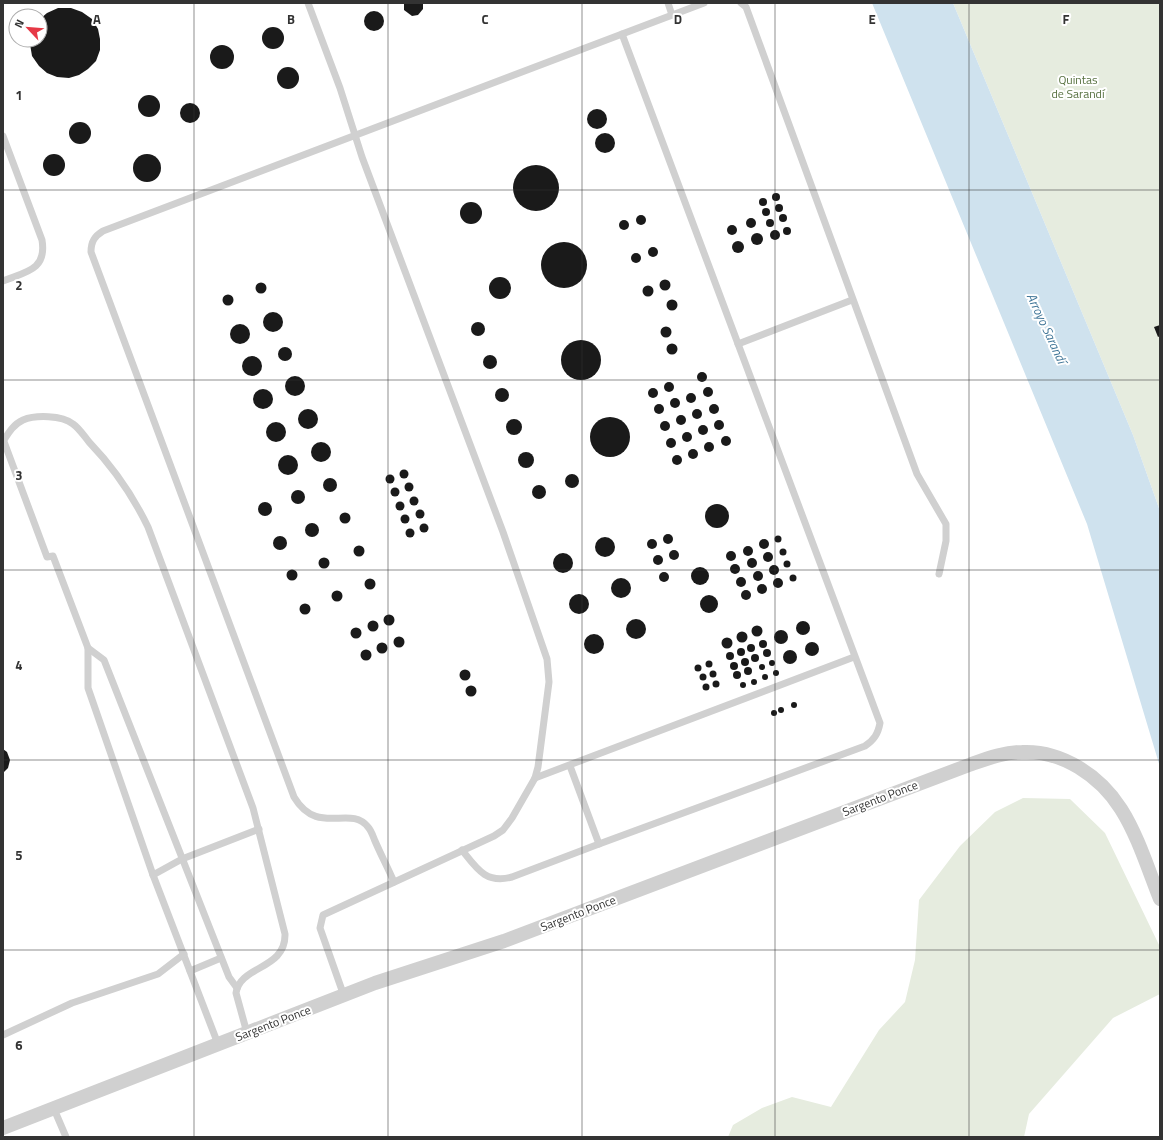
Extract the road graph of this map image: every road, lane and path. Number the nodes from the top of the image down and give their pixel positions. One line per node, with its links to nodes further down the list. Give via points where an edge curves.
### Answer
1 (308, 3): 7 (lane)
2 (668, 3): 5 (lane)
3 (704, 3): 5 (lane)
4 (741, 3): 10 (lane, via 746,7)
5 (672, 15): 6 (lane)
6 (622, 34): 7 (lane); 11 (lane)
7 (355, 135): 17 (lane, via 500,524 547,659 549,682); 23 (lane, via 103,231 95,236 91,246 294,797 300,807 310,815 326,819 360,820 368,827)
8 (3, 136): 9 (lane, via 42,240 44,252 40,262 33,269)
9 (3, 281)
10 (852, 300): 11 (lane); 13 (lane, via 917,474 946,524 946,541)
11 (738, 344): 15 (lane)
12 (3, 439): 14 (lane, via 47,557 53,556); 18 (lane, via 23,420 55,416 63,418 73,424 104,457 120,479 148,527 229,739)
13 (939, 574)
14 (88, 648): 21 (lane, via 104,660); 22 (lane, via 88,688)
15 (854, 657): 16 (lane); 19 (lane, via 880,724 873,741)
16 (570, 766): 17 (lane); 19 (lane)
17 (535, 778): 20 (lane, via 503,830)
18 (259, 829): 21 (lane); 28 (lane, via 285,934 285,943 276,958 240,981)
19 (599, 844): 20 (lane, via 503,879 479,871)
20 (462, 850): 23 (lane)
21 (182, 859): 22 (lane); 26 (lane)
22 (153, 875): 25 (lane)
23 (394, 882): 29 (lane, via 323,915 320,921 320,928)
24 (1160, 899): 29 (street, Sargento Ponce, via 1131,827 1121,809 1094,779 1078,766 1042,753 1002,754 504,941 375,983)
25 (184, 954): 27 (lane); 31 (lane, via 158,974 72,1003)
26 (221, 958): 27 (lane); 28 (lane)
27 (190, 971): 32 (lane)
28 (237, 988): 30 (lane, via 236,993)
29 (344, 996): 30 (street, Sargento Ponce)
30 (247, 1033): 32 (street, Sargento Ponce)
31 (3, 1035)
32 (218, 1044): 33 (street, Sargento Ponce)
33 (54, 1109): 34 (street, Sargento Ponce); 35 (lane)
34 (3, 1128)
35 (66, 1137)

